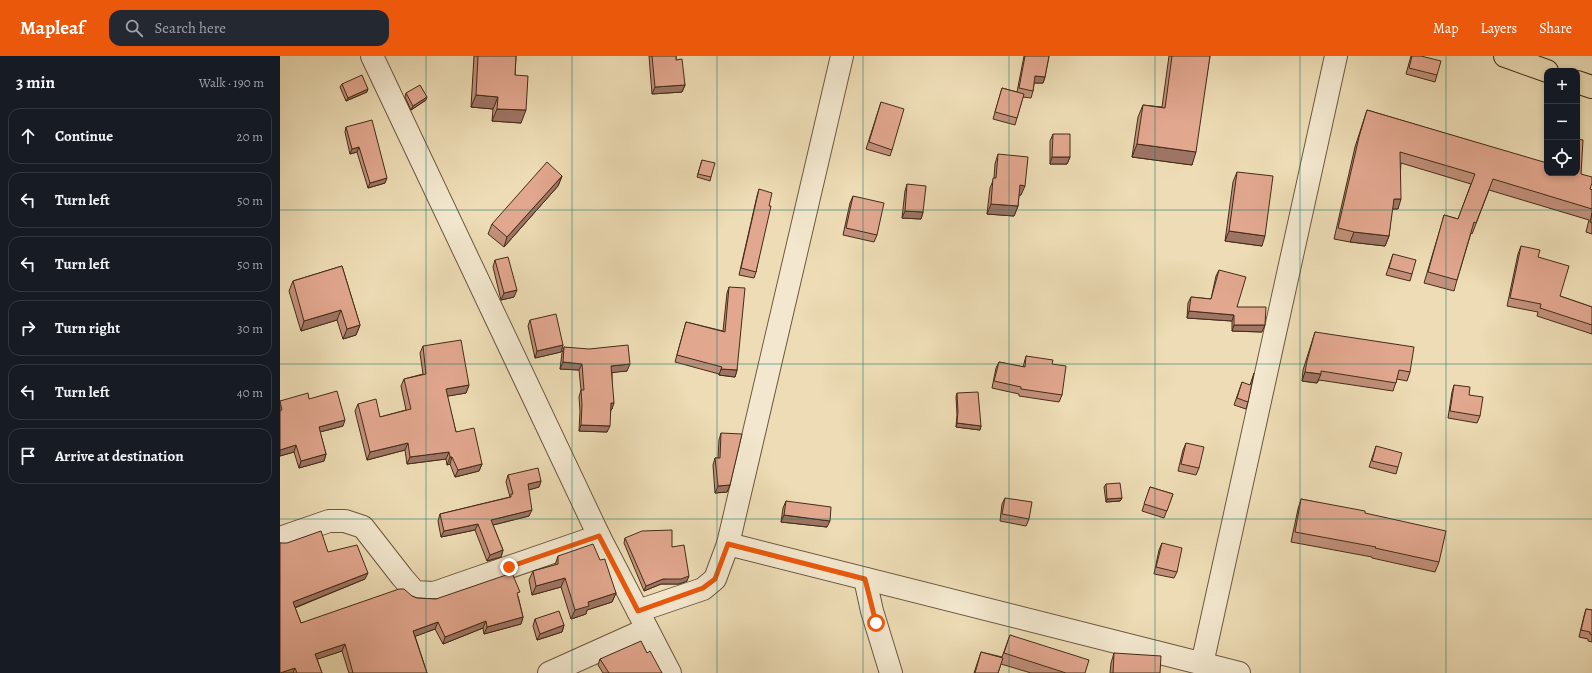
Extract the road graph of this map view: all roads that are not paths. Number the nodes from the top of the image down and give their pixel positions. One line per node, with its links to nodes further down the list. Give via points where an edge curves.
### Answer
1 (372, 56): 8 (street)
2 (842, 56): 10 (street)
3 (1336, 56): 13 (street)
4 (1505, 56): 5 (highway)
5 (1544, 70)
6 (1580, 83): 7 (highway)
7 (1592, 87)
8 (599, 536): 9 (street, via 434,593 415,592 363,526 345,521 329,521); 12 (street)
9 (280, 538)
10 (728, 544): 11 (street); 12 (street, via 715,579)
11 (865, 579): 13 (street); 16 (street)
12 (643, 620): 14 (street); 15 (street)
13 (1202, 664): 17 (street)
14 (549, 673)
15 (670, 673)
16 (891, 673)
17 (1239, 673)

